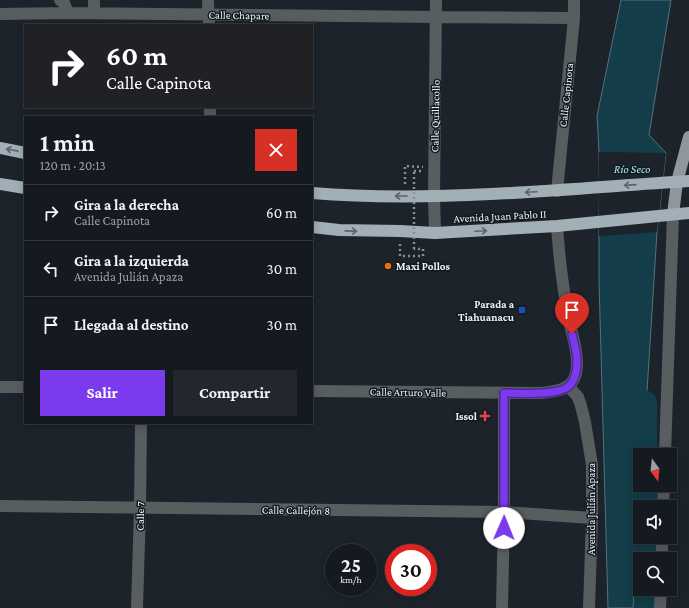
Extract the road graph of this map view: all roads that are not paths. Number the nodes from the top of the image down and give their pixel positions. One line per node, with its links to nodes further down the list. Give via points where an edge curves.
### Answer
1 (60, 0): 6 (street)
2 (94, 0): 7 (street)
3 (208, 0): 11 (street)
4 (436, 0): 9 (street, Calle Quillacollo)
5 (574, 0): 10 (street, Calle Capinota)
6 (68, 13): 7 (street, Calle Chapare); 8 (street, Calle Chapare)
7 (94, 13): 11 (street, Calle Chapare)
8 (0, 14)
9 (436, 17): 10 (street, Calle Chapare); 11 (street, Calle Chapare); 21 (street, Calle Quillacollo)
10 (574, 18): 19 (street, Calle Capinota)
11 (209, 20)
12 (689, 137): 16 (main road)
13 (0, 148): 14 (highway, one-way to 13)
14 (24, 153)
15 (689, 181): 16 (highway, Avenida Juan Pablo II)
16 (677, 182): 19 (highway, Avenida Juan Pablo II, one-way to 19); 23 (main road)
17 (0, 184): 18 (highway)
18 (24, 188)
19 (557, 191): 21 (highway, Avenida Juan Pablo II, one-way to 21)
20 (313, 193): 21 (highway, Avenida Juan Pablo II, one-way to 20)
21 (434, 197): 26 (street, Calle Quillacollo)
22 (689, 213): 23 (highway, Avenida Juan Pablo II)
23 (673, 214): 24 (highway, Avenida Juan Pablo II); 33 (street)
24 (557, 226): 26 (highway, Avenida Juan Pablo II, one-way to 24); 27 (street, via 567,311 577,361 574,380)
25 (313, 227): 26 (highway, Avenida Juan Pablo II, one-way to 26)
26 (435, 233)
27 (568, 386): 31 (street, via 542,393); 37 (street, Avenida Julián Apaza, via 578,396 585,422 592,465)
28 (0, 387): 29 (street)
29 (24, 387)
30 (313, 391): 31 (street, Calle Arturo Valle)
31 (504, 393): 36 (street)
32 (141, 424): 35 (street, Calle 7)
33 (665, 448)
34 (0, 506): 35 (street, Calle Callejón 8)
35 (140, 508): 36 (street, Calle Callejón 8); 39 (street, Calle 7)
36 (504, 512): 37 (street, Calle Callejón 8); 40 (street)
37 (592, 518): 41 (street, Avenida Julián Apaza)
38 (661, 596): 42 (street)
39 (137, 608)
40 (502, 608)
41 (588, 608)
42 (660, 608)

